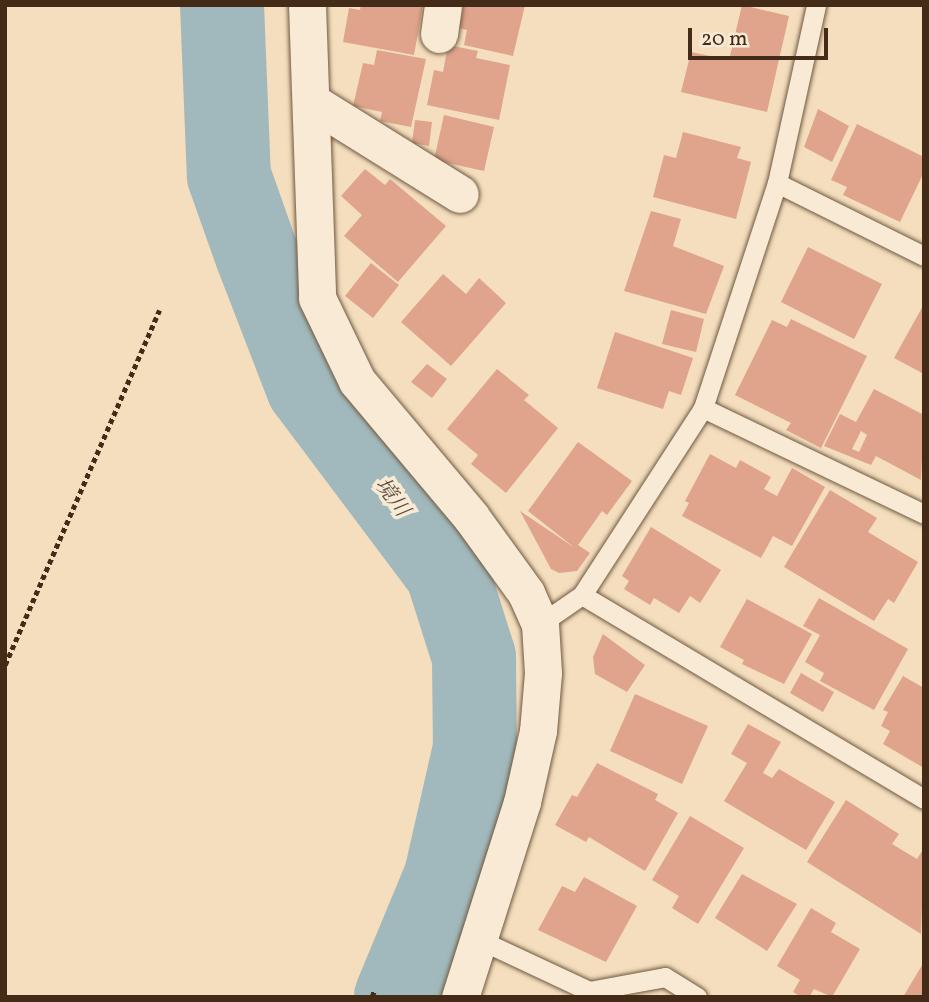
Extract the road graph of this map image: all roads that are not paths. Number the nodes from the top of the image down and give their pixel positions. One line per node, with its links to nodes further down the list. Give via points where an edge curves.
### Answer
1 (307, 5): 3 (street)
2 (816, 5): 4 (lane)
3 (312, 102): 5 (street); 10 (street, via 317,298 357,382 471,517 526,593)
4 (776, 183): 6 (lane); 7 (lane)
5 (460, 194)
6 (924, 256)
7 (703, 408): 8 (lane); 9 (lane)
8 (924, 514)
9 (582, 595): 10 (lane); 11 (lane)
10 (540, 624): 12 (street, via 543,673 538,731 522,802)
11 (924, 799)
12 (478, 939): 13 (street); 14 (lane, via 589,991 665,977)
13 (460, 997)
14 (696, 997)

